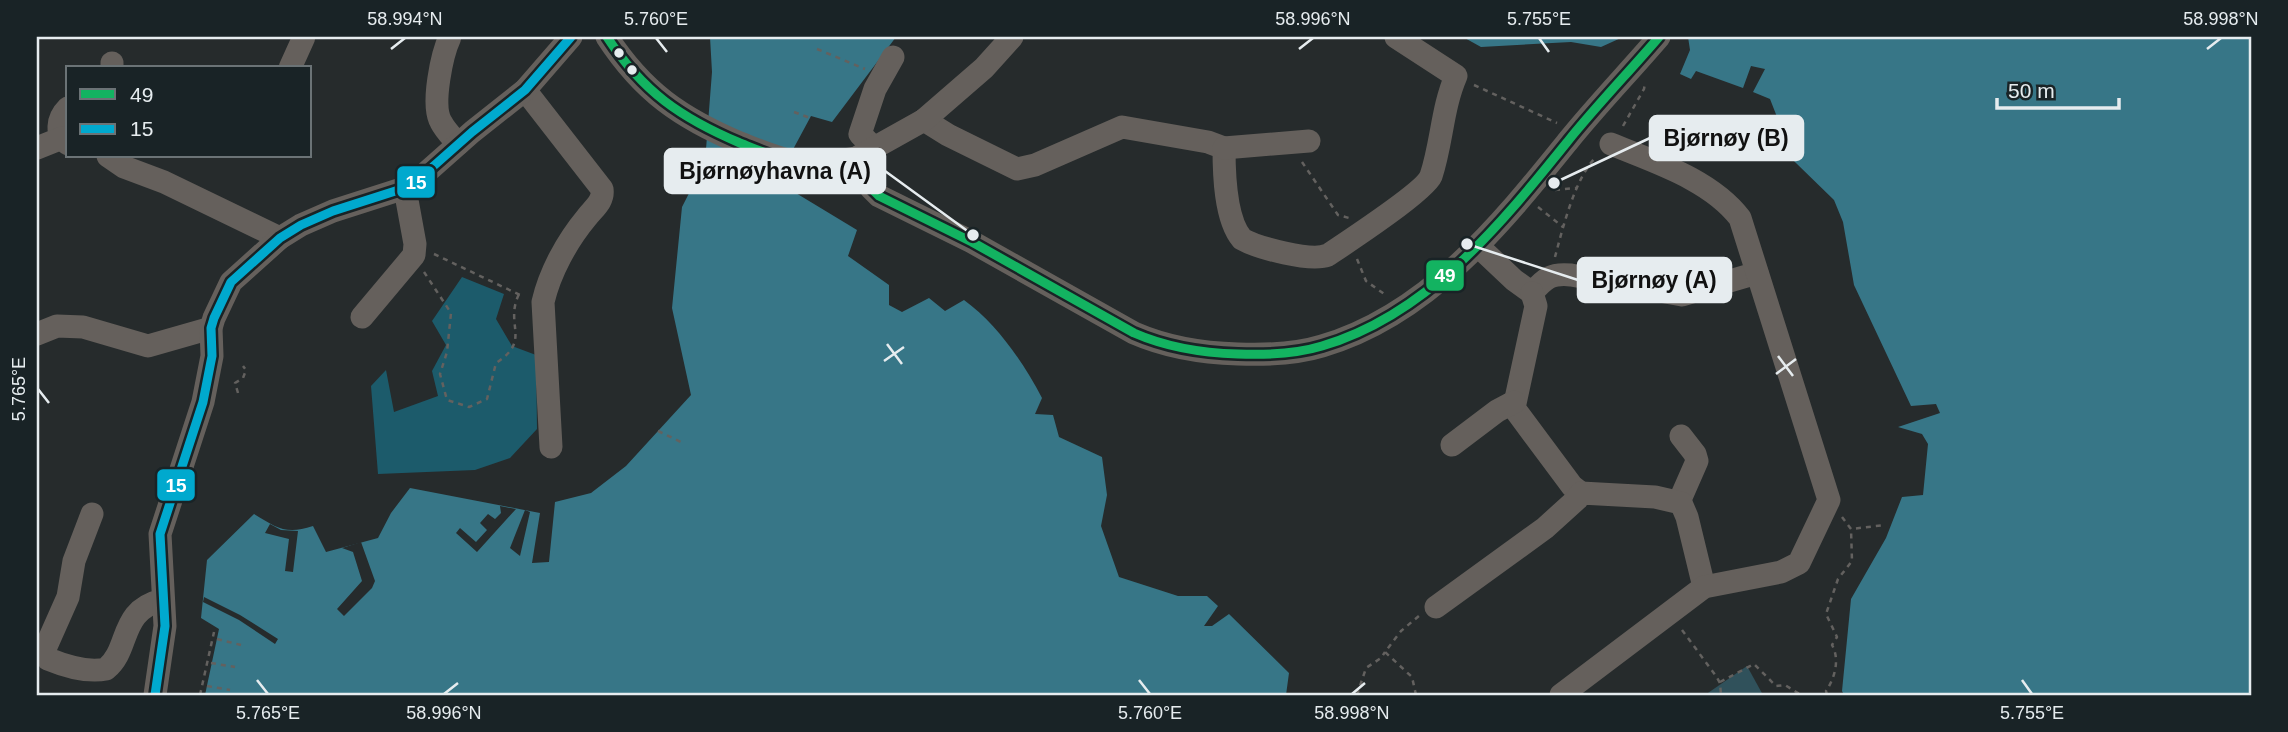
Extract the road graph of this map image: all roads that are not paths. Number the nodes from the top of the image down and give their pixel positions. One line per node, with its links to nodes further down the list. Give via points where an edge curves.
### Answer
1 (304, 37): 9 (street)
2 (450, 37): 15 (street, via 436,108 441,123)
3 (571, 37): 10 (street)
4 (607, 37): 19 (street, via 640,80 683,116 710,130 786,160 813,163)
5 (1012, 37): 12 (street)
6 (1396, 37): 18 (street, via 1456,76 1429,180 1355,236 1319,258 1242,239 1231,220)
7 (1652, 45): 23 (street)
8 (893, 57): 19 (street, via 873,80 860,134)
9 (291, 66)
10 (525, 90): 15 (street); 32 (street, via 603,194 570,239 542,302)
11 (66, 110): 13 (street, via 59,126)
12 (924, 120): 18 (street, via 1017,169 1122,127); 19 (street)
13 (65, 141): 17 (street)
14 (1309, 141): 18 (street)
15 (458, 144): 21 (street)
16 (1611, 144): 24 (street, via 1690,180 1734,209 1743,223)
17 (37, 148)
18 (1224, 148)
19 (860, 155): 23 (street, via 871,188 879,196 1148,339 1198,351 1275,354 1347,338 1405,307)
20 (111, 158): 22 (street)
21 (405, 189): 22 (street, via 314,218); 26 (street, via 415,250)
22 (280, 238): 27 (street, via 231,282)
23 (1478, 246): 25 (street, via 1514,280)
24 (1757, 273): 25 (street, via 1682,295 1571,275); 36 (street, via 1829,500 1799,563 1781,572)
25 (1540, 284): 29 (street)
26 (362, 317)
27 (211, 328): 28 (street, via 148,345 83,327 57,327); 37 (street, via 212,356 203,402 160,534)
28 (37, 334)
29 (1514, 402): 31 (street); 33 (street, via 1518,415)
30 (1681, 436): 34 (street, via 1697,461)
31 (1452, 445)
32 (551, 447)
33 (1581, 493): 34 (street); 38 (street, via 1545,528)
34 (1679, 502): 36 (street)
35 (92, 514): 37 (street, via 74,561 68,597 45,645 48,659 88,670 106,669 133,619)
36 (1704, 587): 40 (street)
37 (163, 600): 39 (street, via 165,626)
38 (1436, 607)
39 (155, 695)
40 (1561, 695)

